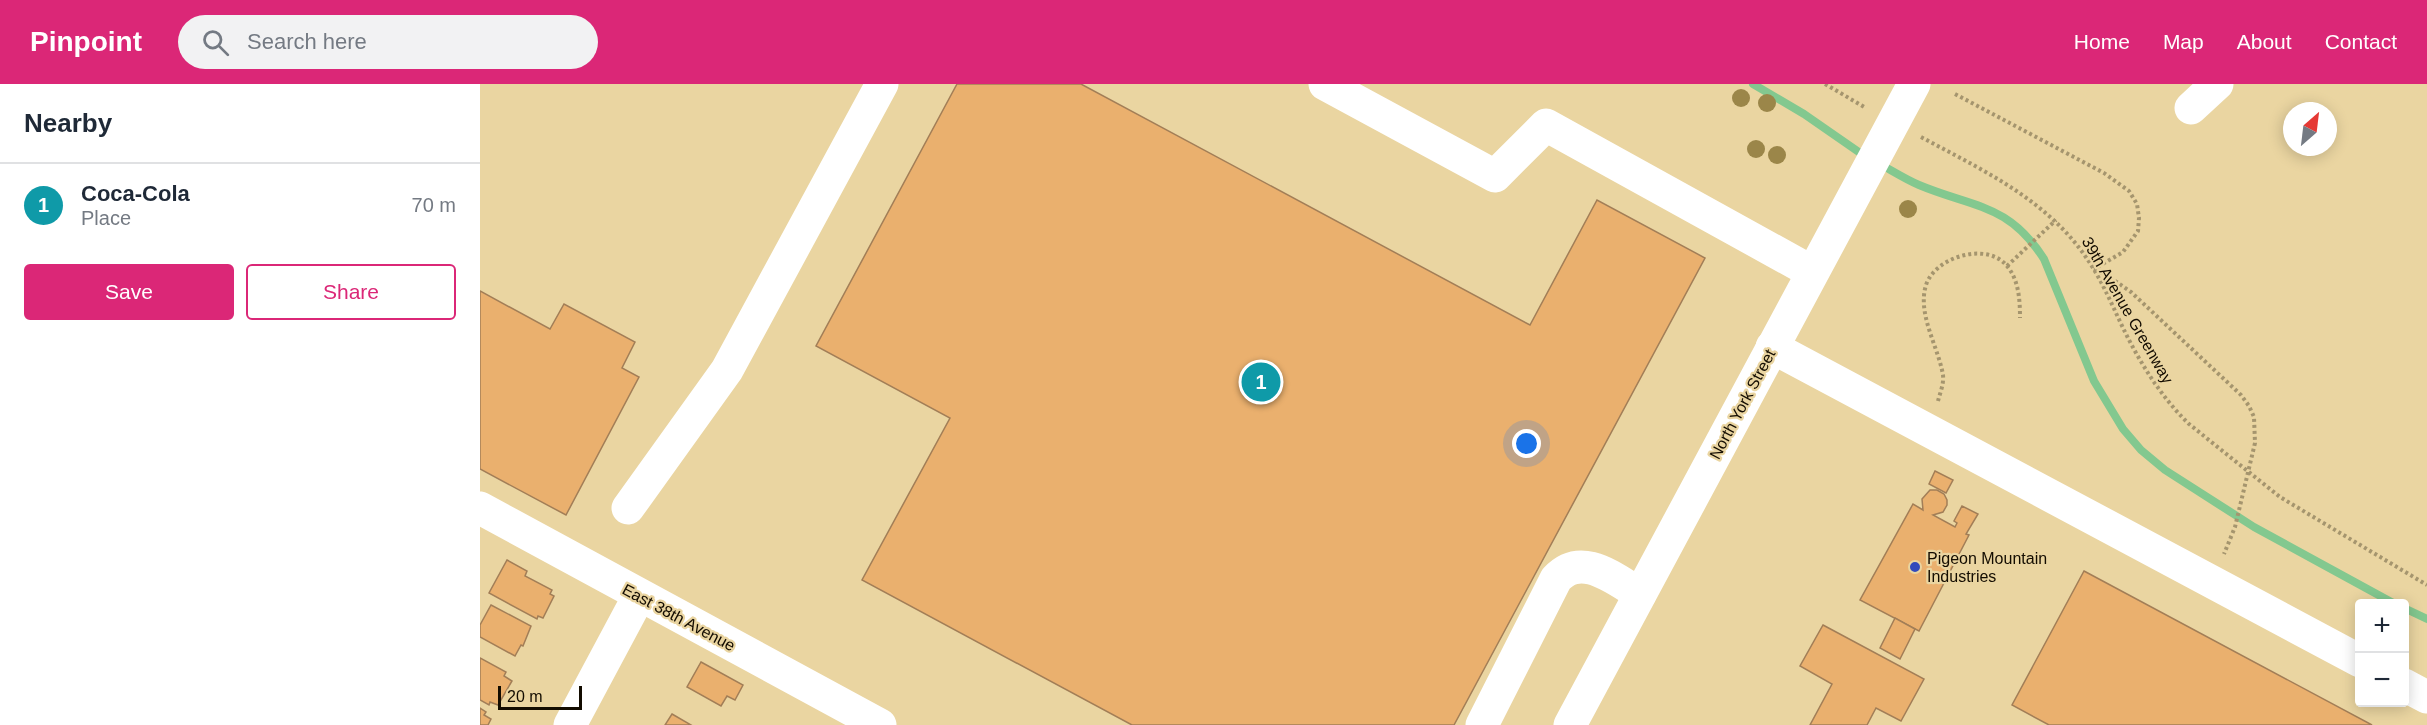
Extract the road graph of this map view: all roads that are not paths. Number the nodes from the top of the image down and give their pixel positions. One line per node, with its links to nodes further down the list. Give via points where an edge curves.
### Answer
1 (882, 84): 9 (street, via 727,370)
2 (1325, 84): 6 (street, via 1495,177 1546,124)
3 (2217, 84): 5 (street)
4 (1913, 86): 6 (street, North York Street)
5 (2191, 108)
6 (1812, 272): 7 (street, North York Street)
7 (1772, 347): 10 (street, North York Street); 12 (street)
8 (480, 508): 11 (street, East 38th Avenue)
9 (628, 508)
10 (1640, 594): 18 (street, via 1588,567 1564,570); 19 (street, North York Street)
11 (639, 596): 15 (street, East 38th Avenue); 16 (street)
12 (2355, 658)
13 (2409, 688): 14 (street)
14 (2427, 697)
15 (830, 713): 17 (street, East 38th Avenue)
16 (570, 725)
17 (880, 725)
18 (1482, 725)
19 (1570, 725)

